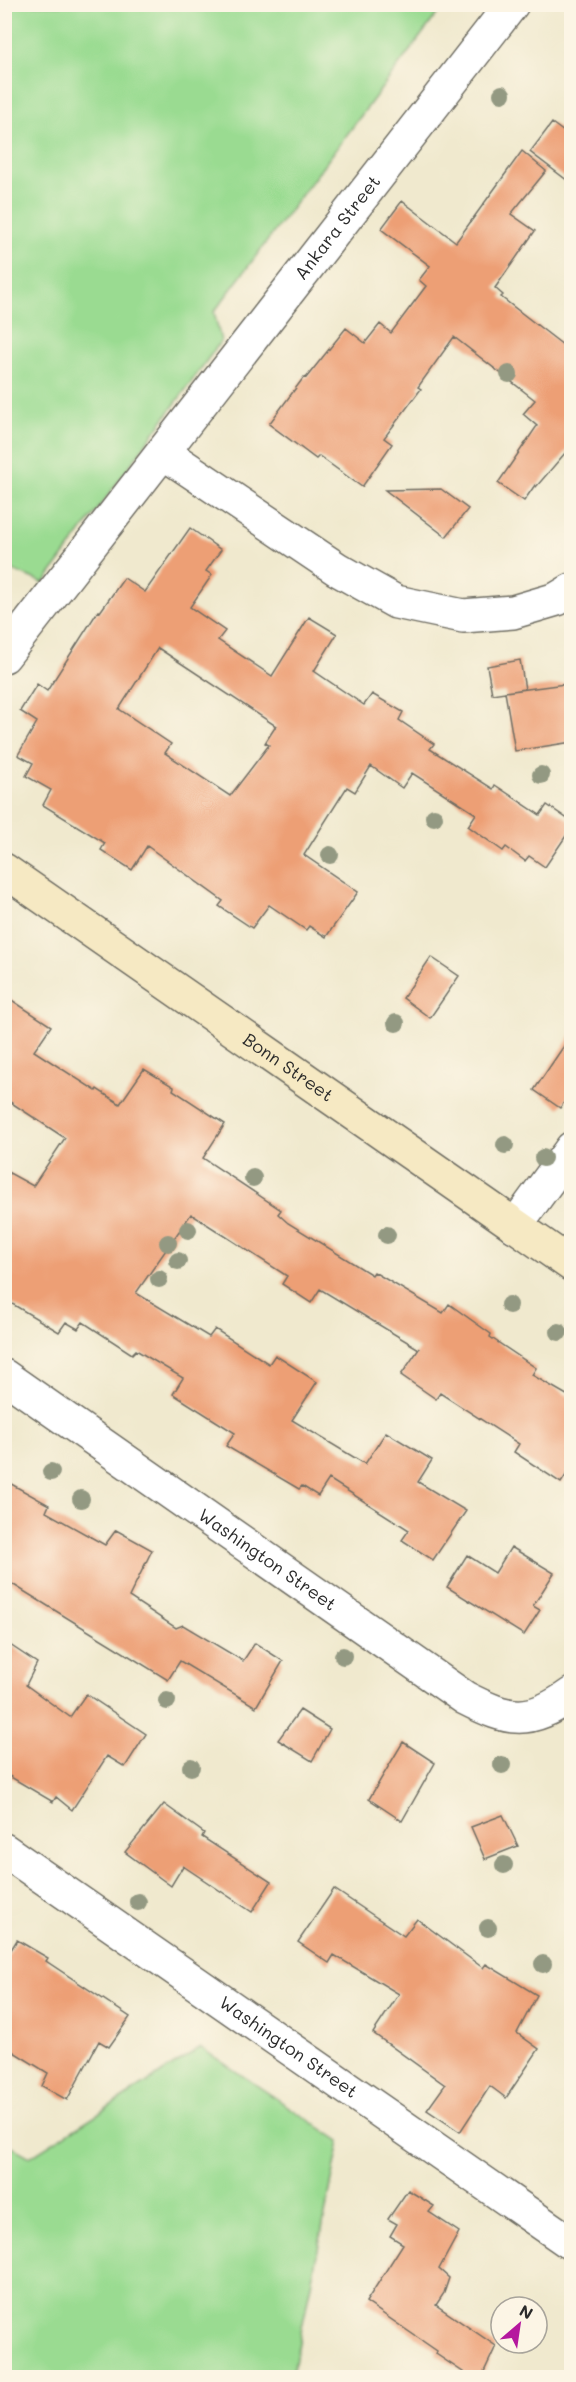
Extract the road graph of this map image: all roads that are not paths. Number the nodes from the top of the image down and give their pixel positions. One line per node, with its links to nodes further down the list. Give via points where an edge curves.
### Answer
1 (512, 4): 2 (street, Ankara Street)
2 (164, 453): 3 (street, via 337,569 396,602 463,616 513,612 557,599); 4 (street, Ankara Street)
3 (572, 590)
4 (4, 656)
5 (4, 870): 7 (street, Bonn Street)
6 (572, 1148): 7 (street)
7 (515, 1226): 8 (street, Bonn Street)
8 (572, 1265)
9 (4, 1376): 10 (street, Washington Street, via 465,1698 494,1713 525,1717 551,1710)
10 (572, 1695)
11 (4, 1850): 12 (street, Washington Street)
12 (572, 2244)

